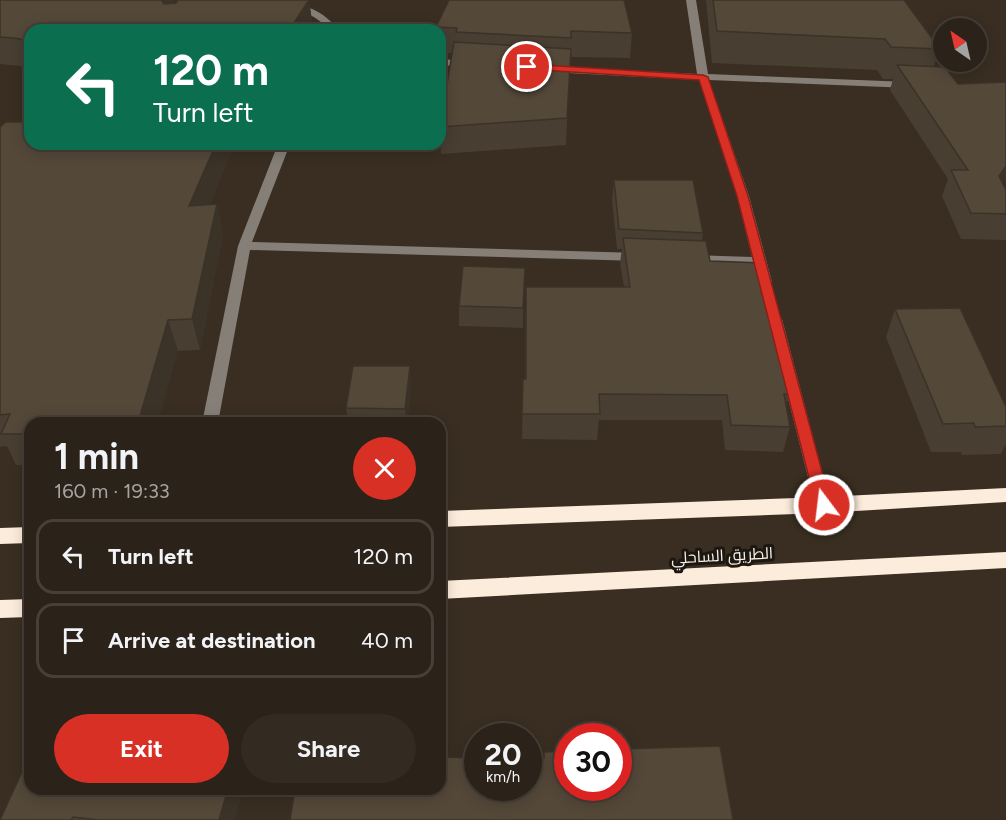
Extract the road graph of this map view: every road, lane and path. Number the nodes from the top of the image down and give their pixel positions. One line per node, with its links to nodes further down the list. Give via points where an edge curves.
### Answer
1 (265, 0): 3 (street, via 320,15)
2 (691, 0): 7 (street)
3 (330, 24)
4 (446, 62): 5 (street)
5 (485, 65)
6 (543, 68): 7 (street)
7 (703, 77): 8 (street); 13 (street)
8 (917, 85)
9 (282, 150): 10 (street)
10 (244, 246): 11 (street); 14 (street)
11 (652, 258)
12 (676, 258): 13 (street)
13 (759, 261): 16 (street)
14 (211, 417)
15 (1006, 495): 16 (highway)
16 (824, 505): 17 (highway)
17 (446, 519)
18 (24, 535): 19 (highway)
19 (0, 536)
20 (1006, 560): 21 (highway, الطريق الساحلي)
21 (446, 590)
22 (24, 608): 23 (highway)
23 (0, 609)

